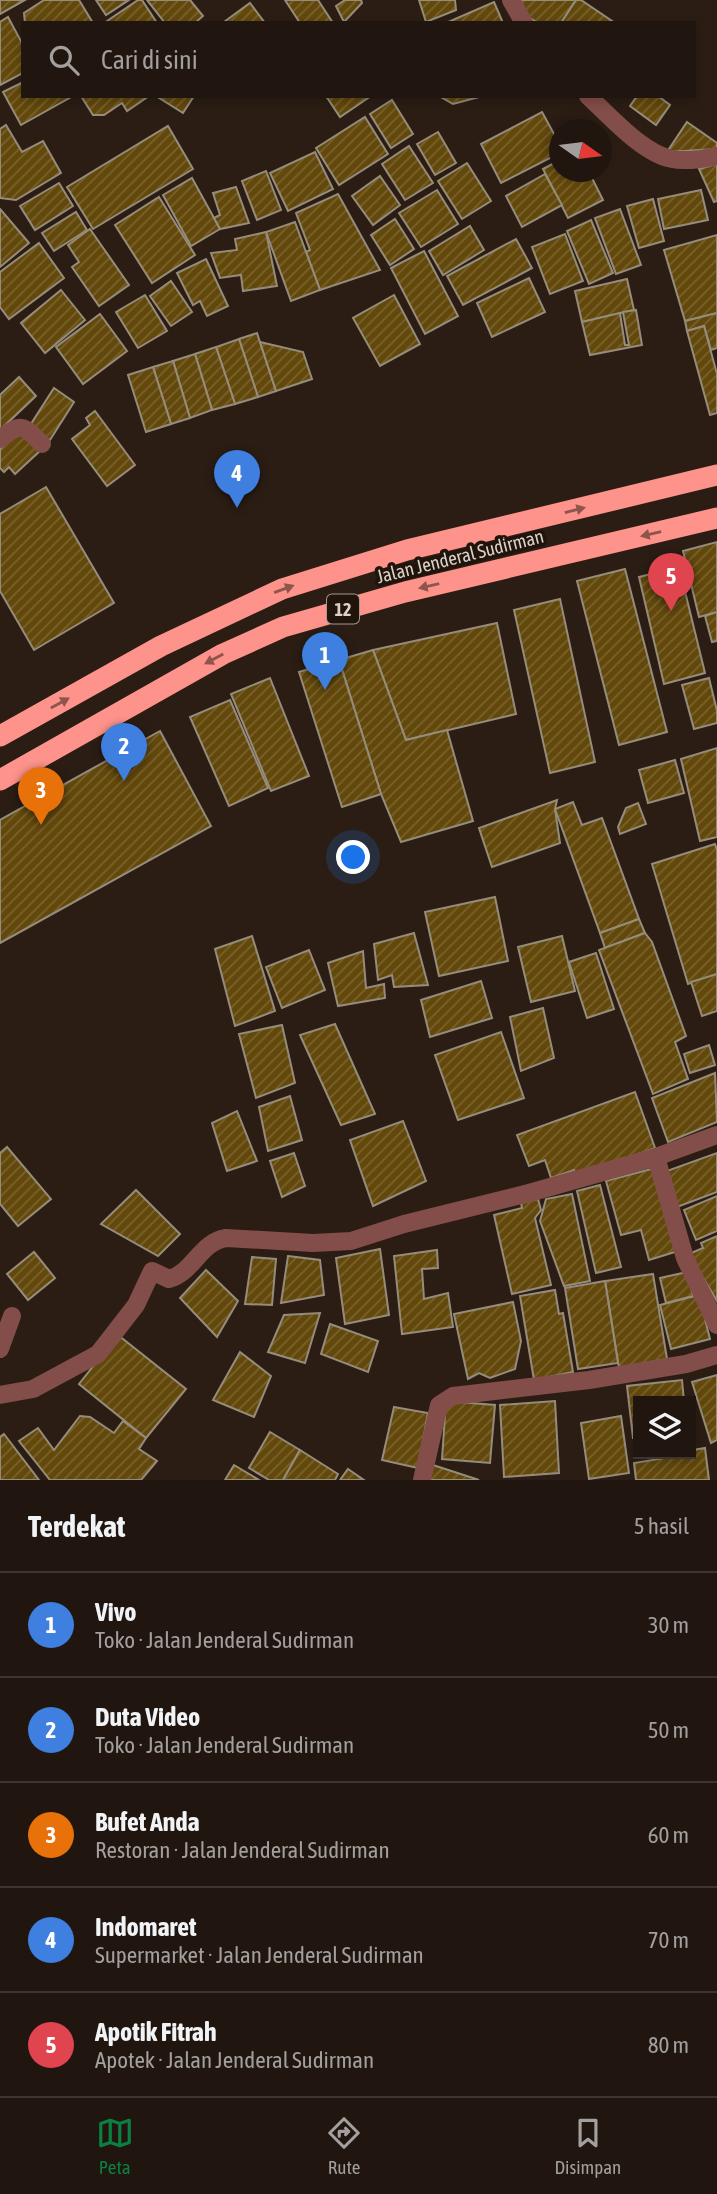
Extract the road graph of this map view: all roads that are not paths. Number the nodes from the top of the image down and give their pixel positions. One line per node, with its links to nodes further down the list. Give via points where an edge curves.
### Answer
1 (511, 0): 2 (street)
2 (523, 21)
3 (590, 98): 4 (street, via 658,154 686,160)
4 (717, 156)
5 (0, 439): 6 (street, via 20,428)
6 (42, 444)
7 (717, 475): 9 (highway, Jalan Jenderal Sudirman / 12, one-way to 7, via 161,646 282,589 407,550)
8 (717, 518): 10 (highway, Jalan Jenderal Sudirman / 12, one-way to 10, via 405,592 283,627 223,654)
9 (0, 736)
10 (0, 780)
11 (717, 1135): 12 (street)
12 (656, 1157): 14 (street, via 685,1258); 17 (street, via 351,1241 215,1240 181,1275 169,1279 152,1271 136,1305 98,1354 33,1389)
13 (12, 1316): 15 (street)
14 (717, 1325)
15 (0, 1349)
16 (717, 1354): 18 (street, via 686,1364 589,1380 453,1396 439,1405)
17 (0, 1395)
18 (422, 1480)

